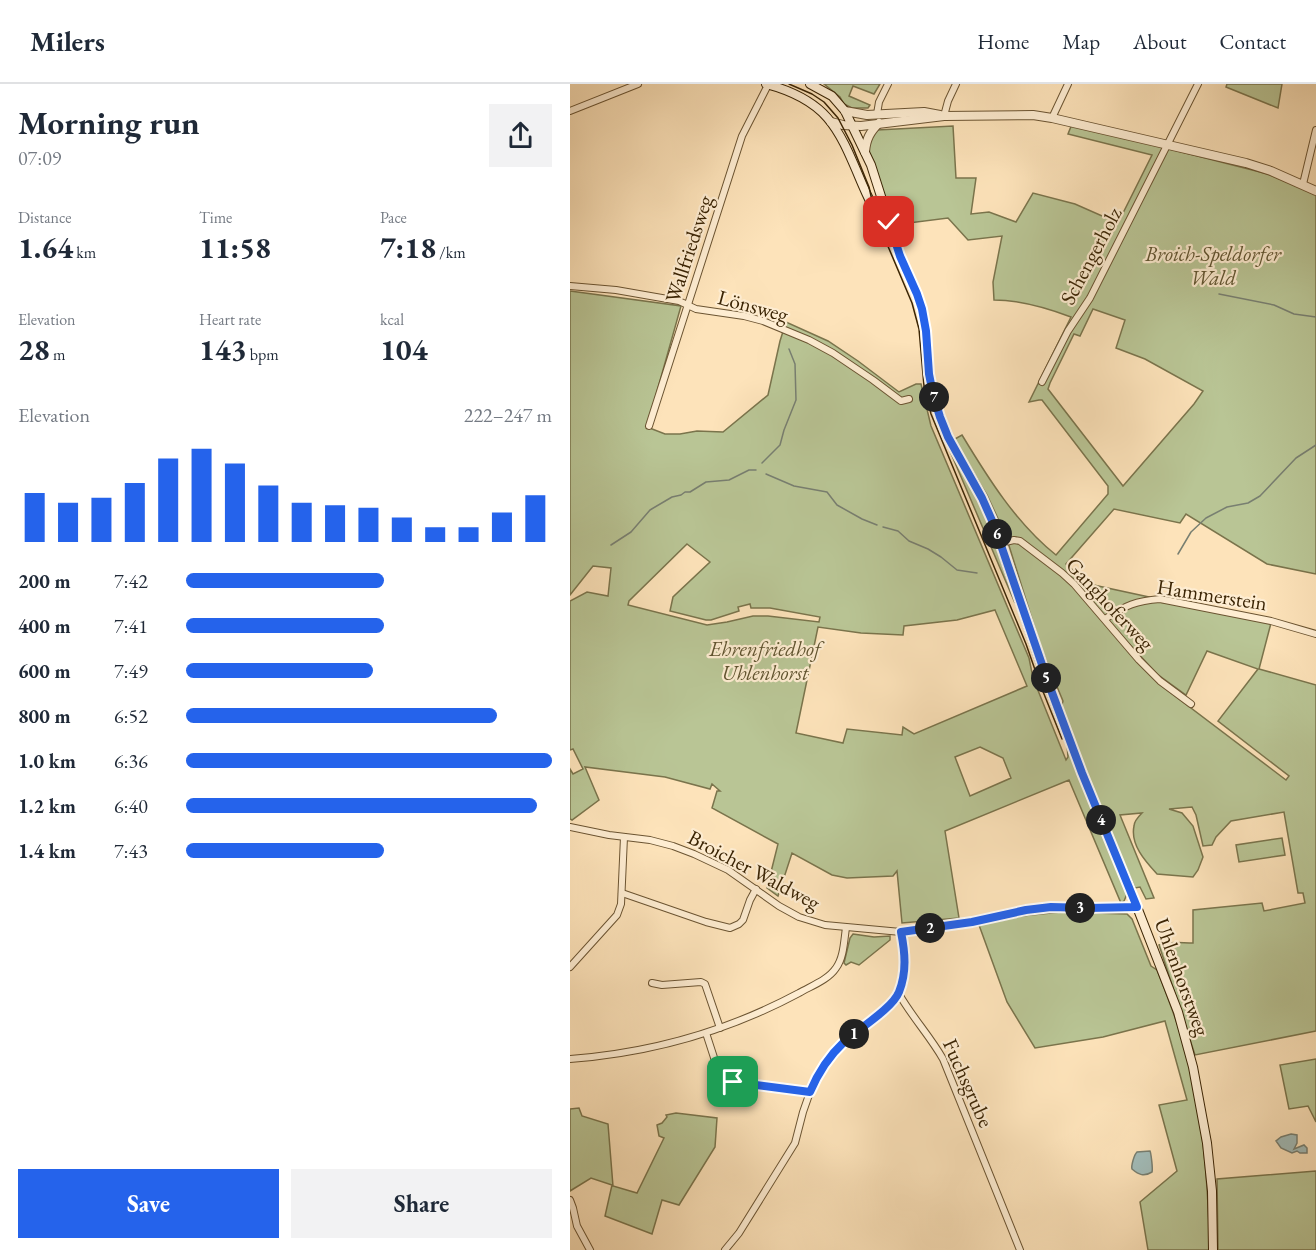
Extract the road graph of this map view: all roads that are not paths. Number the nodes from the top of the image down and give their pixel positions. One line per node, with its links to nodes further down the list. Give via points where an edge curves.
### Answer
1 (638, 84): 8 (street)
2 (768, 84): 14 (main road, Uhlenhorstweg, via 807,100); 24 (street, Wallfriedsweg, via 742,136)
3 (810, 84): 9 (main road, Uhlenhorstweg, via 832,96)
4 (888, 84): 12 (street, via 879,102)
5 (956, 84): 11 (street)
6 (1068, 84): 13 (street)
7 (1198, 84): 18 (street, Schengerholz)
8 (570, 111)
9 (845, 111): 10 (street); 15 (main road, Uhlenhorstweg)
10 (867, 115): 12 (street); 15 (street)
11 (944, 116): 12 (street); 13 (street)
12 (878, 118): 15 (street); 19 (street)
13 (1052, 118): 18 (street)
14 (831, 122): 15 (street); 17 (main road, Uhlenhorstweg)
15 (853, 126): 17 (street); 19 (main road, Uhlenhorstweg)
16 (1316, 130): 20 (street)
17 (843, 140): 22 (main road, Uhlenhorstweg)
18 (1167, 144): 20 (street, via 1246,163); 25 (street, Schengerholz, via 1090,298)
19 (865, 152): 22 (main road, Uhlenhorstweg)
20 (1303, 184): 21 (street)
21 (1316, 190)
22 (900, 256): 28 (main road, Uhlenhorstweg, via 924,319 929,374 940,417)
23 (570, 286): 24 (street, Lönsweg)
24 (688, 304): 26 (street, Lönsweg, via 696,309 763,321 809,340 901,401); 27 (street, Wallfriedsweg)
25 (1042, 382)
26 (909, 399)
27 (649, 426)
28 (1001, 543): 29 (street, Ganghoferweg, via 1020,542 1074,584); 36 (main road, Uhlenhorstweg, via 1082,773)
29 (1105, 619): 30 (street, Hammerstein, via 1131,604 1160,599); 31 (street, Ganghoferweg, via 1160,681)
30 (1316, 634)
31 (1191, 704)
32 (570, 827): 33 (street, Broicher Waldweg)
33 (624, 837): 34 (street, Broicher Waldweg, via 650,840 694,854); 35 (street)
34 (756, 889): 35 (street, via 743,920 730,928); 37 (street, Broicher Waldweg, via 799,917)
35 (622, 893): 39 (street, via 617,915)
36 (1137, 907): 38 (street, Broicher Waldweg, via 1051,907); 50 (main road, Uhlenhorstweg, via 1178,1012 1193,1067 1208,1143)
37 (846, 928): 38 (street, Broicher Waldweg); 42 (street, via 840,961 824,979 778,1004)
38 (901, 932): 41 (street, via 906,957)
39 (570, 967)
40 (652, 983): 42 (street, via 705,984)
41 (899, 994): 45 (street, via 828,1059); 49 (street, Fuchsgrube, via 943,1059)
42 (720, 1028): 43 (street)
43 (706, 1033): 44 (street, via 631,1051); 45 (street, via 719,1073 726,1080)
44 (570, 1059)
45 (810, 1092): 48 (street, via 795,1143)
46 (570, 1200): 47 (street, via 577,1226)
47 (590, 1250)
48 (725, 1250)
49 (1020, 1250)
50 (1214, 1250)

